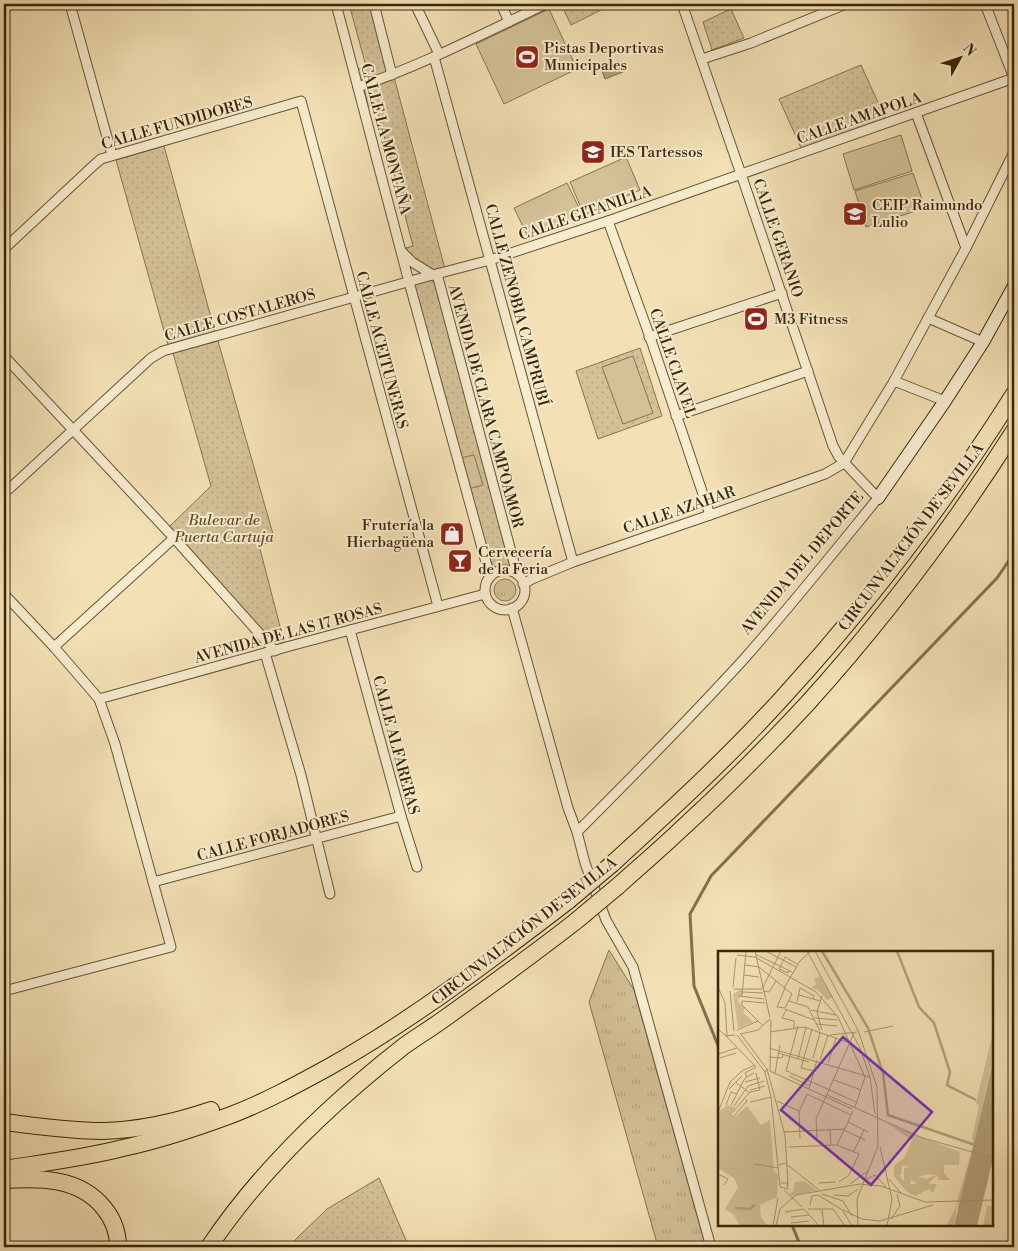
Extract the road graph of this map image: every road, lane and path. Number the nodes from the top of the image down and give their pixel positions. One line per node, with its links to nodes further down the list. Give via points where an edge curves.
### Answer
1 (70, 4): 19 (street)
2 (336, 4): 15 (street, CALLE LA MONTAÑA)
3 (374, 4): 13 (street, CALLE LA MONTAÑA)
4 (415, 4): 11 (street, CALLE ZENOBIA CAMPRUBÍ)
5 (501, 4): 10 (street)
6 (546, 4): 10 (street)
7 (682, 4): 12 (street, CALLE GERANIO)
8 (846, 4): 12 (street, via 751,43)
9 (985, 4): 14 (street)
10 (509, 22): 11 (street)
11 (437, 55): 13 (street); 25 (street, CALLE ZENOBIA CAMPRUBÍ)
12 (702, 59): 20 (street, CALLE GERANIO)
13 (392, 74): 15 (street)
14 (1014, 78): 17 (street, CALLE AMAPOLA)
15 (358, 88): 24 (street, CALLE LA MONTAÑA)
16 (301, 101): 19 (street, CALLE FUNDIDORES); 30 (street, CALLE ACEITUNERAS)
17 (916, 114): 20 (street, CALLE AMAPOLA); 23 (street)
18 (1014, 152): 23 (street)
19 (112, 155): 22 (street, CALLE FUNDIDORES, via 94,164)
20 (741, 174): 21 (street, CALLE GITANILLA); 29 (street, CALLE GERANIO)
21 (608, 221): 25 (street, CALLE GITANILLA); 32 (street, CALLE CLAVEL)
22 (4, 248)
23 (966, 248): 31 (street)
24 (401, 249): 26 (street, via 412,262); 27 (street, CALLE LA MONTAÑA)
25 (490, 260): 26 (street, CALLE GITANILLA); 47 (street, CALLE ZENOBIA CAMPRUBÍ)
26 (435, 275): 27 (street, CALLE GITANILLA); 48 (street, AVENIDA DE CLARA CAMPOAMOR)
27 (409, 282): 30 (street, CALLE COSTALEROS); 49 (street)
28 (1014, 286): 33 (street, AVENIDA DEL DEPORTE)
29 (782, 293): 32 (street); 35 (street, CALLE GERANIO)
30 (353, 297): 40 (street, CALLE COSTALEROS, via 164,351 151,358); 53 (street, CALLE ACEITUNERAS)
31 (928, 318): 33 (street); 36 (street)
32 (650, 337): 39 (street, CALLE CLAVEL)
33 (983, 342): 38 (street, AVENIDA DEL DEPORTE)
34 (4, 356): 40 (street)
35 (808, 371): 39 (street); 42 (street, CALLE GERANIO, via 833,446)
36 (894, 381): 38 (street); 42 (street)
37 (1014, 394): 68 (highway, CIRCUNVALACIÓN DE SEVILLA, bridge, via 936,509 847,625 785,695 682,800 568,901 439,998)
38 (945, 401): 44 (street, AVENIDA DEL DEPORTE)
39 (676, 416): 45 (street, CALLE CLAVEL)
40 (73, 430): 43 (street, CALLE COSTALEROS); 46 (street)
41 (1014, 431): 67 (highway, CIRCUNVALACIÓN DE SEVILLA, bridge, via 955,519 872,627 806,704 730,783 576,921)
42 (844, 463): 44 (street, CALLE GERANIO); 45 (street, CALLE AZAHAR, via 825,474)
43 (9, 489)
44 (878, 498): 61 (street, AVENIDA DEL DEPORTE, via 743,659)
45 (710, 515): 47 (street, CALLE AZAHAR)
46 (174, 538): 56 (street); 57 (street)
47 (573, 562): 50 (street, CALLE AZAHAR)
48 (517, 574): 49 (street, via 503,570); 50 (street)
49 (490, 577): 52 (street)
50 (523, 584): 54 (street, via 524,595)
51 (4, 594): 56 (street)
52 (485, 594): 53 (street, AVENIDA DE LAS 17 ROSAS); 54 (street, via 492,606 505,610)
53 (438, 606): 55 (street, AVENIDA DE LAS 17 ROSAS)
54 (512, 608): 61 (street)
55 (350, 630): 57 (street, AVENIDA DE LAS 17 ROSAS); 60 (street, CALLE ALFARERAS)
56 (54, 646): 59 (street)
57 (275, 651): 58 (street, AVENIDA DE LAS 17 ROSAS)
58 (265, 653): 59 (street, AVENIDA DE LAS 17 ROSAS); 62 (street)
59 (98, 699): 64 (street, via 115,744)
60 (401, 816): 62 (street, CALLE FORJADORES); 63 (street, CALLE ALFARERAS)
61 (577, 832): 77 (street, via 606,920 633,967)
62 (317, 838): 64 (street, CALLE FORJADORES); 65 (street)
63 (417, 867)
64 (153, 882): 66 (street, via 171,947)
65 (330, 894)
66 (4, 991)
67 (405, 1046): 69 (highway, CIRCUNVALACIÓN DE SEVILLA); 74 (highway, via 367,1068 296,1130 250,1179)
68 (346, 1057): 70 (highway, via 230,1104 166,1123 103,1131); 71 (highway, CIRCUNVALACIÓN DE SEVILLA, via 294,1087 184,1131 121,1149)
69 (330, 1109): 75 (highway, CIRCUNVALACIÓN DE SEVILLA, via 266,1173); 76 (highway)
70 (4, 1122)
71 (4, 1168)
72 (4, 1180): 73 (highway, via 59,1181 84,1190 100,1202 112,1220)
73 (118, 1247)
74 (200, 1247)
75 (209, 1247)
76 (220, 1247)
77 (711, 1247)

